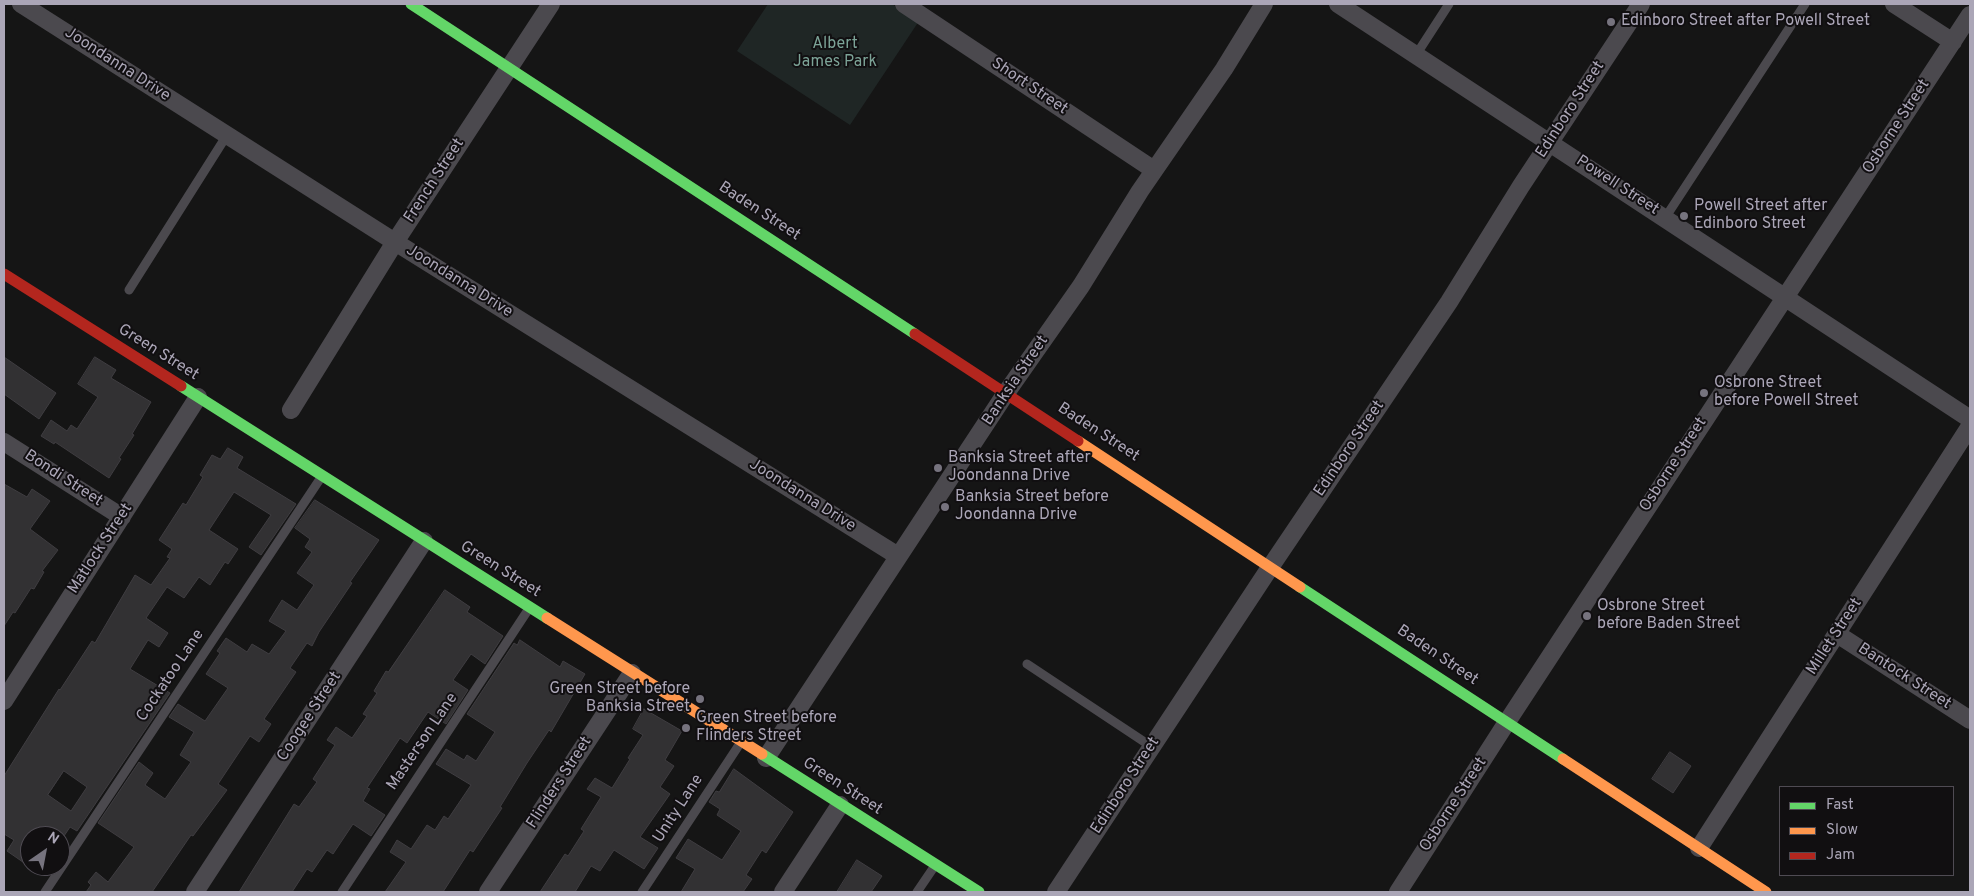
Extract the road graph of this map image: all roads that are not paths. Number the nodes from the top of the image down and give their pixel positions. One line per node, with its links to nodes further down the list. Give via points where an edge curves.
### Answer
1 (21, 4): 15 (street, Joondanna Drive)
2 (411, 4): 14 (street, Baden Street)
3 (551, 4): 14 (street, French Street)
4 (904, 4): 17 (street, Short Street)
5 (1264, 4): 17 (street, Banksia Street)
6 (1338, 4): 13 (street, Powell Street)
7 (1450, 4): 13 (lane)
8 (1641, 4): 16 (street, Edinboro Street)
9 (1804, 4): 18 (lane)
10 (1894, 4): 12 (street)
11 (1970, 15): 12 (street, Osborne Street)
12 (1953, 42): 22 (street, Osborne Street)
13 (1416, 55): 16 (street, Powell Street)
14 (510, 68): 19 (street, French Street); 23 (street, Baden Street)
15 (227, 135): 19 (street, Joondanna Drive); 21 (lane)
16 (1550, 142): 18 (street, Powell Street); 33 (street, Edinboro Street, via 1449,302)
17 (1154, 170): 23 (street, Banksia Street, via 1081,286)
18 (1665, 218): 22 (street, Powell Street)
19 (395, 242): 25 (street, French Street); 32 (street, Joondanna Drive)
20 (4, 274): 24 (street, Green Street)
21 (129, 290)
22 (1785, 297): 26 (street, Powell Street); 40 (street, Osborne Street)
23 (1006, 393): 32 (street, Banksia Street); 33 (street, Baden Street)
24 (198, 397): 29 (street, Green Street); 30 (street, Matlock Street)
25 (291, 410)
26 (1970, 419)
27 (1970, 426): 35 (street, Millet Street)
28 (4, 442): 30 (street, Bondi Street)
29 (322, 477): 31 (street, Green Street); 47 (lane, Cockatoo Lane)
30 (122, 517): 38 (street, Matlock Street)
31 (424, 541): 34 (street, Green Street); 48 (street, Coogee Street)
32 (898, 556): 43 (street, Banksia Street)
33 (1271, 566): 40 (street, Baden Street); 42 (street, Edinboro Street)
34 (530, 608): 37 (street, Green Street); 49 (lane, Masterson Lane)
35 (1837, 634): 39 (street, Bantock Street); 45 (street, Millet Street)
36 (1027, 664): 42 (lane)
37 (632, 673): 41 (street, Green Street); 50 (street, Flinders Street)
38 (4, 701)
39 (1970, 720)
40 (1507, 722): 45 (street, Baden Street); 56 (street, Osborne Street)
41 (741, 742): 43 (street, Green Street); 51 (lane, Unity Lane)
42 (1152, 746): 55 (street, Edinboro Street)
43 (766, 758): 44 (street, Green Street)
44 (840, 805): 46 (street, Green Street); 52 (street)
45 (1699, 848): 57 (street, Baden Street)
46 (935, 866): 53 (lane); 54 (street, Green Street)
47 (45, 892)
48 (195, 892)
49 (342, 892)
50 (488, 892)
51 (642, 892)
52 (783, 892)
53 (917, 892)
54 (979, 892)
55 (1056, 892)
56 (1398, 892)
57 (1766, 892)

